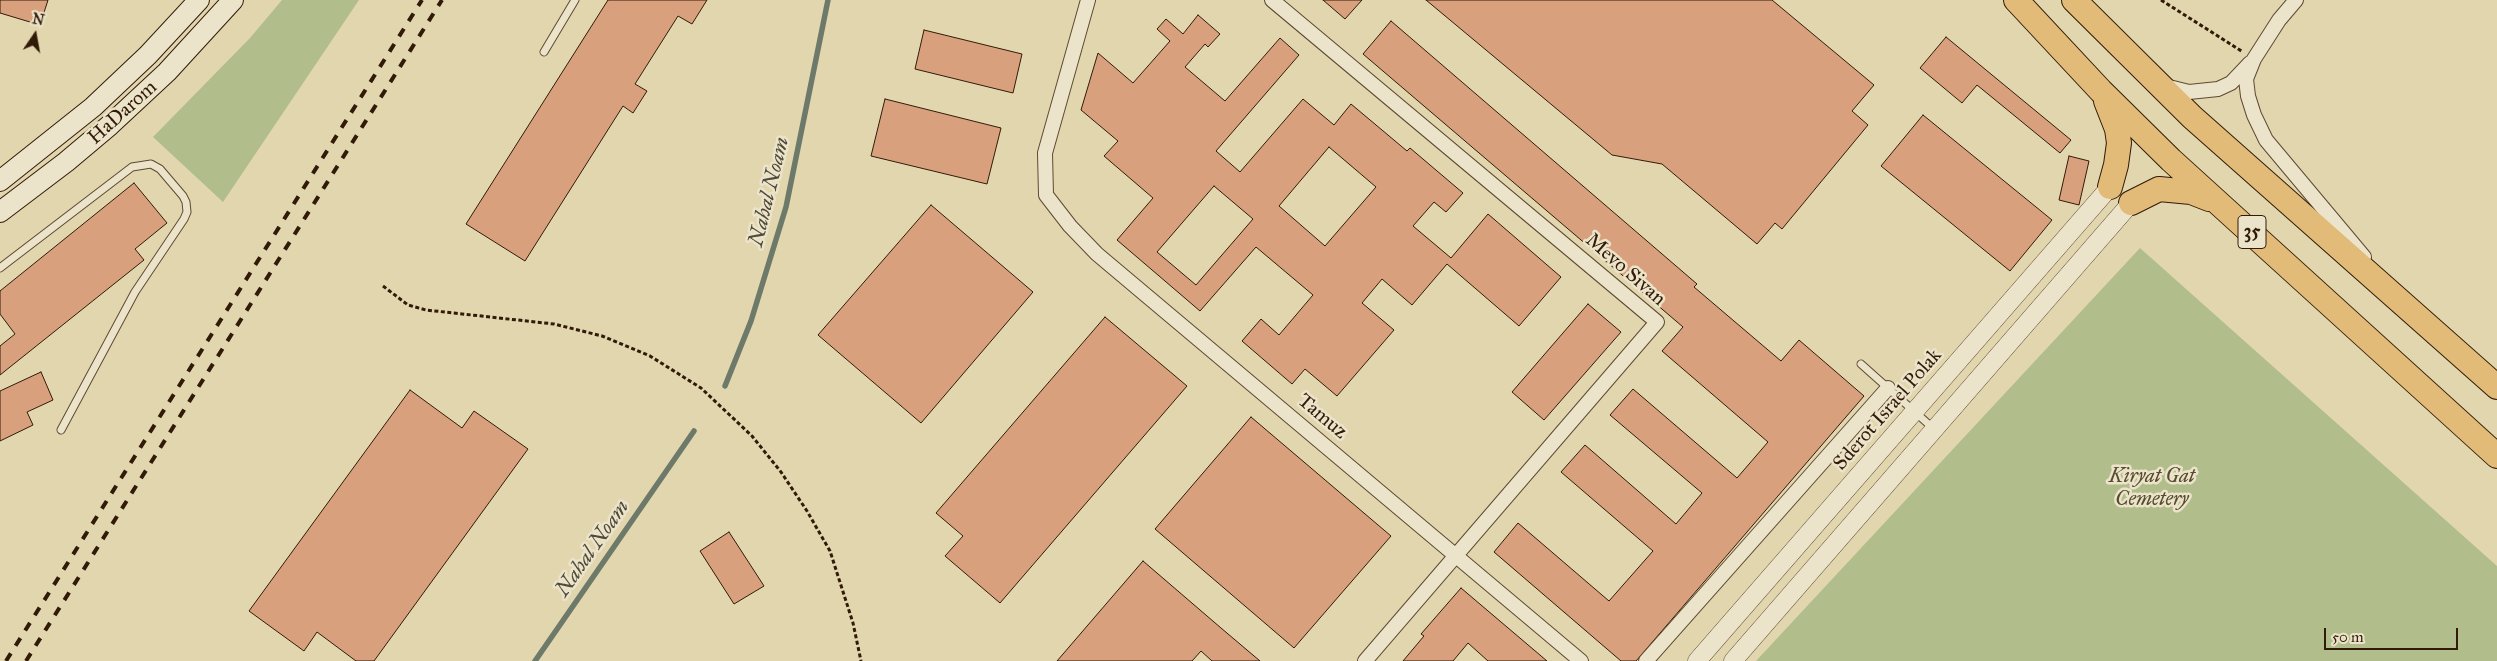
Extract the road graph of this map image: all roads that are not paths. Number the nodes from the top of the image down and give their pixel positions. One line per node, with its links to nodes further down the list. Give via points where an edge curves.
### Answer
1 (199, 0): 13 (main road, HaDarom, via 93,107)
2 (233, 0): 17 (main road, HaDarom, via 167,72 110,125)
3 (575, 0): 9 (lane)
4 (1088, 0): 27 (street, Tamuz, via 1045,153 1046,194 1097,254)
5 (1272, 0): 27 (street, Mevo Sivan, via 1657,322)
6 (2016, 0): 12 (highway, 35)
7 (2074, 0): 11 (highway, 35)
8 (2296, 0): 10 (street)
9 (544, 52)
10 (2254, 59): 11 (street, via 2231,83 2218,89 2190,92); 19 (street, via 2246,79 2248,96 2266,140)
11 (2157, 83): 19 (highway, 35)
12 (2101, 91): 14 (highway, via 2117,129 2119,143); 16 (highway, 35)
13 (0, 181)
14 (2110, 186): 23 (street, Sderot Israel Polak)
15 (2131, 203): 16 (highway, via 2159,189 2175,189); 24 (street)
16 (2220, 204): 26 (highway, 35)
17 (0, 212)
18 (0, 268): 25 (lane, via 132,166 150,164 160,169 186,202 184,219 135,292)
19 (2417, 318): 21 (highway, 35)
20 (1861, 364): 22 (lane)
21 (2497, 387)
22 (1888, 388): 23 (lane); 30 (street)
23 (1914, 411): 24 (lane); 31 (street, Sderot Israel Polak)
24 (1934, 429): 32 (street)
25 (61, 430)
26 (2497, 456)
27 (1456, 556): 28 (street, Mevo Sivan); 29 (street, Tamuz)
28 (1365, 661)
29 (1581, 661)
30 (1646, 661)
31 (1697, 661)
32 (1733, 661)

